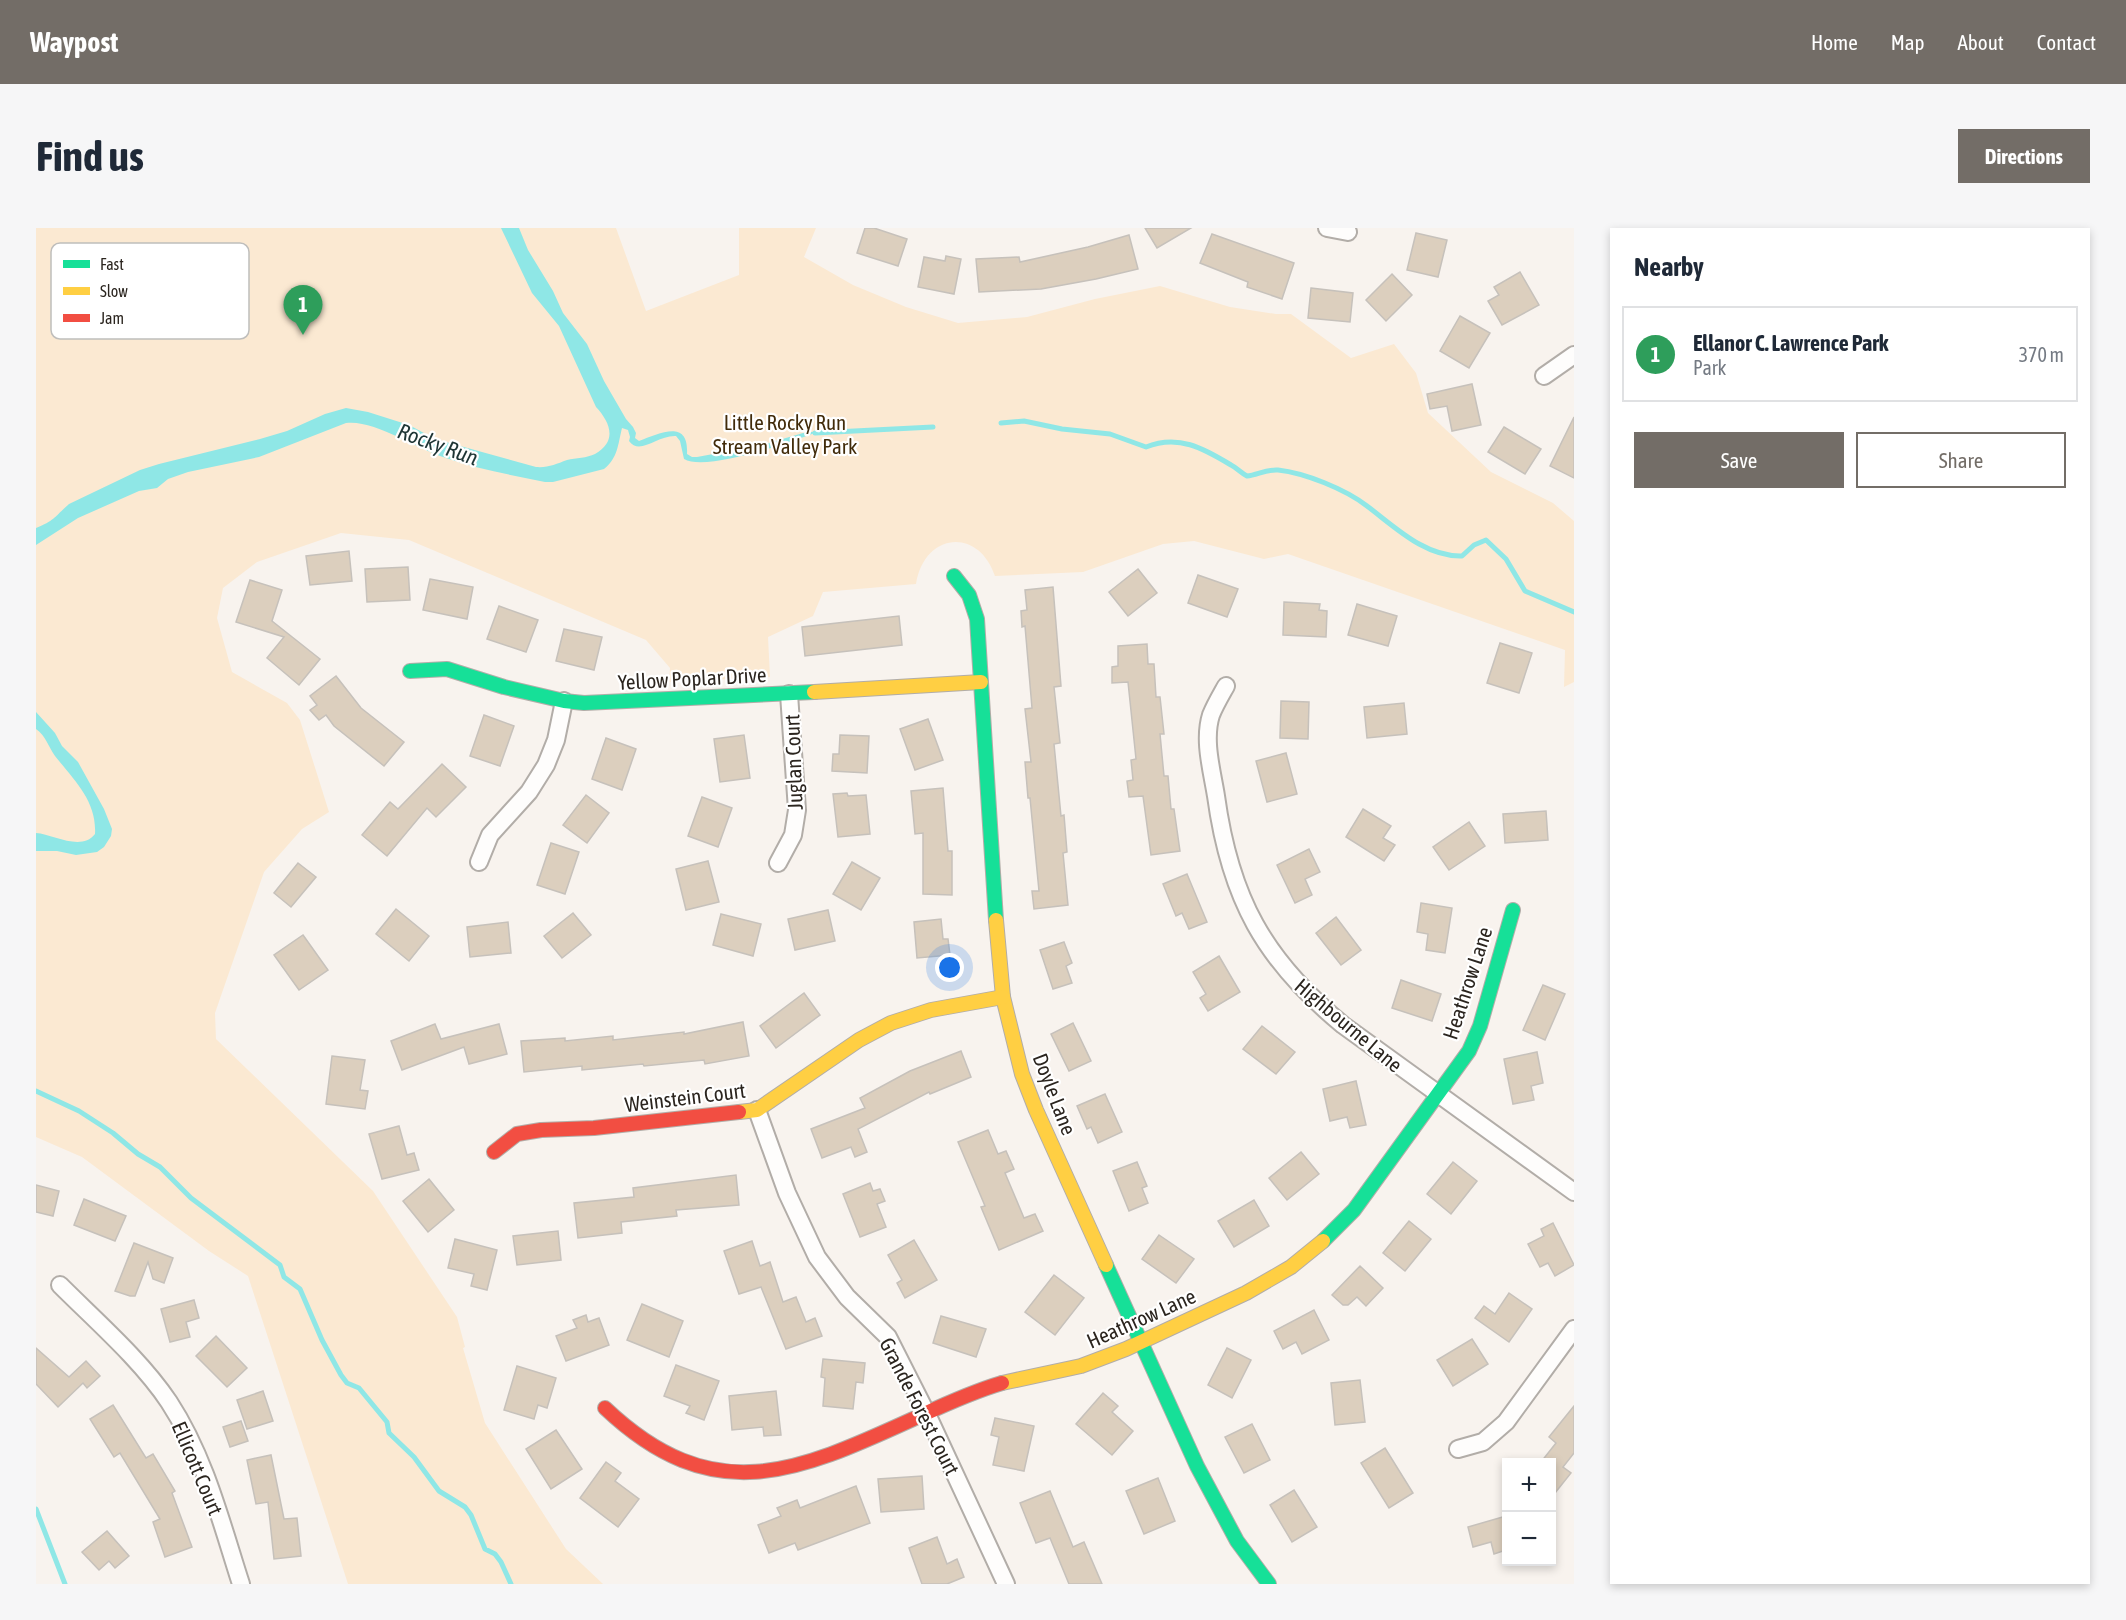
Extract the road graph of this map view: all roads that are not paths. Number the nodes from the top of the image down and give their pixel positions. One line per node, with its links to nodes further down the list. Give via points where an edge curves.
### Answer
1 (1327, 228): 2 (street)
2 (1348, 232)
3 (1574, 355): 4 (street)
4 (1544, 376)
5 (954, 576): 7 (street, Doyle Lane, via 969,595 977,620)
6 (410, 671): 10 (street, Yellow Poplar Drive, via 447,669)
7 (981, 682): 9 (street, Yellow Poplar Drive); 14 (street, Doyle Lane)
8 (1226, 686): 15 (street, Highbourne Lane, via 1211,715 1209,745 1226,849 1253,921 1281,965 1314,1001)
9 (789, 694): 10 (street, Yellow Poplar Drive); 12 (street, Juglan Court, via 797,810 793,835)
10 (564, 702): 11 (street, via 546,765 529,792 490,836)
11 (479, 862)
12 (778, 862)
13 (1513, 909): 15 (street, Heathrow Lane, via 1475,1038)
14 (1003, 997): 16 (street, Weinstein Court, via 931,1010 891,1023 859,1040); 21 (street, Doyle Lane, via 1022,1074 1036,1110)
15 (1438, 1095): 18 (street, Highbourne Lane); 21 (street, Heathrow Lane, via 1354,1210 1311,1254 1254,1290)
16 (757, 1110): 17 (street, Weinstein Court, via 672,1121 541,1130 517,1134); 23 (street, Grande Forest Court, via 787,1193 817,1257 847,1297 888,1337)
17 (494, 1152)
18 (1574, 1192)
19 (60, 1285): 25 (street, Ellicott Court, via 146,1373 168,1402 204,1470)
20 (1574, 1329): 24 (street, via 1506,1422 1483,1442)
21 (1141, 1342): 23 (street, Heathrow Lane, via 1057,1374 982,1389); 27 (street, Doyle Lane, via 1221,1513)
22 (605, 1408): 23 (street, Heathrow Lane, via 628,1431 684,1464 752,1473 827,1458)
23 (927, 1414): 26 (street, Grande Forest Court)
24 (1458, 1449)
25 (241, 1584)
26 (1006, 1584)
27 (1269, 1584)

